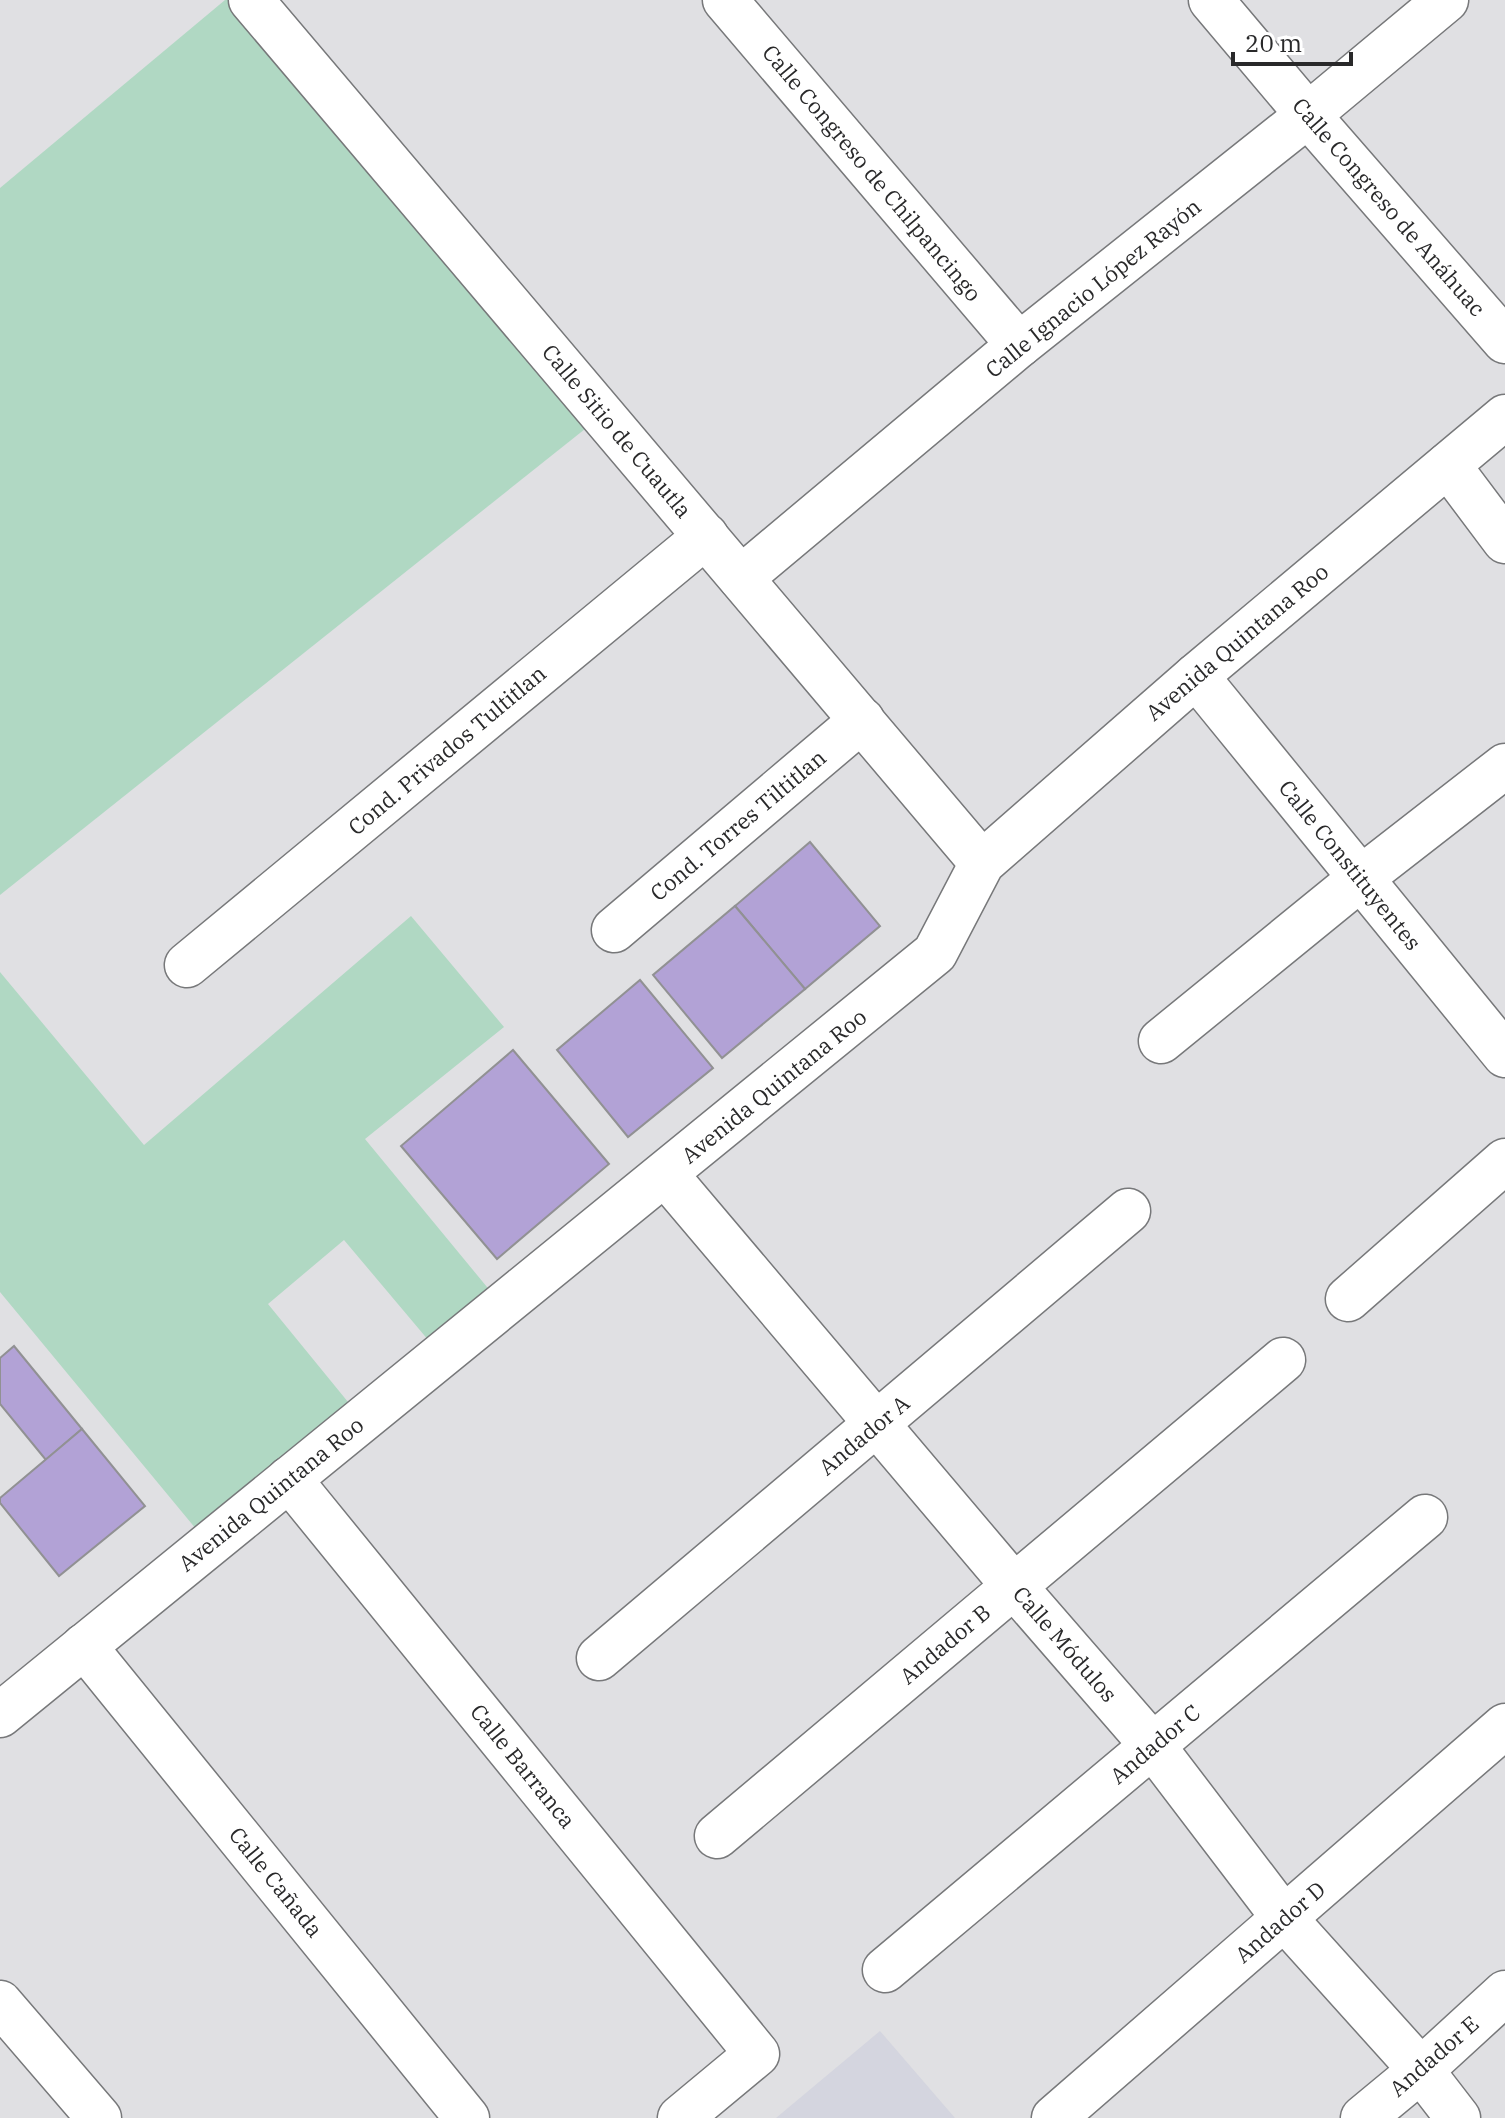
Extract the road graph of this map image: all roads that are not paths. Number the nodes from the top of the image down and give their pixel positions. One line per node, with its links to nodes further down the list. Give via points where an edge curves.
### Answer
1 (251, 0): 10 (street, Calle Sitio de Cuautla)
2 (725, 0): 7 (street, Calle Congreso de Chilpancingo)
3 (1211, 0): 5 (street, Calle Congreso de Anáhuac)
4 (1446, 0): 5 (street, Calle Ignacio López Rayón)
5 (1308, 115): 6 (street, Calle Congreso de Anáhuac); 7 (street, Calle Ignacio López Rayón)
6 (1505, 341)
7 (1019, 345): 12 (street, Calle Ignacio López Rayón)
8 (1505, 417): 9 (street, Avenida Quintana Roo)
9 (1448, 465): 11 (street); 13 (street, Avenida Quintana Roo)
10 (706, 536): 12 (street, Calle Sitio de Cuautla); 19 (street, Cond. Privados Tultitlan)
11 (1505, 541)
12 (741, 578): 14 (street, Calle Sitio de Cuautla)
13 (1196, 676): 16 (street, Avenida Quintana Roo); 17 (street, Calle Constituyentes)
14 (862, 720): 16 (street, Calle Sitio de Cuautla); 18 (street, Cond. Torres Tiltitlan)
15 (1505, 766): 17 (street)
16 (982, 863): 23 (street, Avenida Quintana Roo, via 935,953)
17 (1361, 878): 20 (street); 21 (street, Calle Constituyentes)
18 (614, 930)
19 (187, 965)
20 (1161, 1041)
21 (1505, 1055)
22 (1505, 1161): 25 (street)
23 (666, 1175): 27 (street, Calle Módulos); 28 (street, Avenida Quintana Roo)
24 (1128, 1211): 27 (street, Andador A)
25 (1348, 1299)
26 (1283, 1360): 30 (street, Andador B)
27 (876, 1424): 30 (street, Calle Módulos); 32 (street, Andador A)
28 (289, 1479): 31 (street, Avenida Quintana Roo); 44 (street, Calle Barranca, via 757,2054)
29 (1425, 1517): 35 (street, Andador C)
30 (1014, 1586): 35 (street, Calle Módulos); 36 (street, Andador B)
31 (84, 1646): 33 (street, Avenida Quintana Roo); 43 (street, Calle Cañada)
32 (599, 1658)
33 (0, 1715)
34 (1505, 1726): 37 (street, Andador D)
35 (1153, 1746): 37 (street, Calle Módulos); 38 (street, Andador C)
36 (717, 1836)
37 (1284, 1918): 41 (street, Calle Módulos); 45 (street, Andador D)
38 (885, 1970)
39 (1505, 1993): 41 (street, Andador E)
40 (0, 2003): 42 (street)
41 (1421, 2070): 46 (street, Andador E); 47 (street, Calle Módulos)
42 (99, 2118)
43 (467, 2118)
44 (680, 2118)
45 (1054, 2118)
46 (1363, 2118)
47 (1458, 2118)

